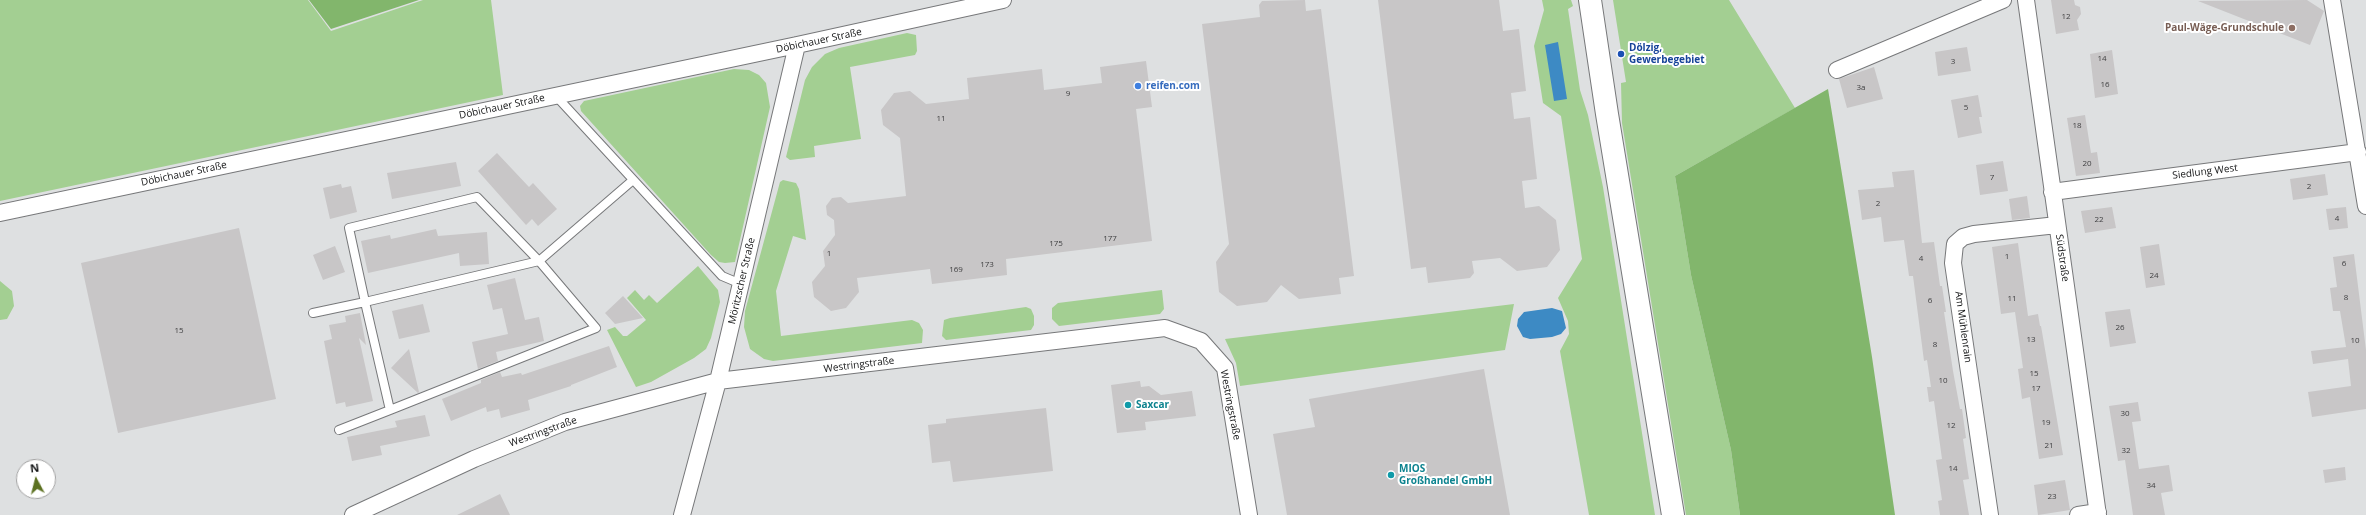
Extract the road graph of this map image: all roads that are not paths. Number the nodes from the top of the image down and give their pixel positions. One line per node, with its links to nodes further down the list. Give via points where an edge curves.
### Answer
1 (1003, 0): 6 (street, Döbichauer Straße)
2 (1590, 0): 26 (street)
3 (2002, 0): 7 (street)
4 (2026, 0): 11 (street, Südstraße)
5 (2332, 5): 9 (street)
6 (797, 46): 8 (street, Döbichauer Straße); 16 (street, Möritzscher Straße)
7 (1837, 70)
8 (556, 96): 10 (lane); 13 (street, Döbichauer Straße)
9 (2358, 152): 11 (street, Siedlung West); 12 (street)
10 (633, 180): 15 (lane); 16 (lane, via 722,276)
11 (2052, 192): 14 (street, Südstraße)
12 (2366, 206)
13 (0, 213)
14 (2057, 225): 22 (street, Südstraße); 27 (street, Am Mühlenrain, via 1974,234 1963,237 1956,244 1953,263)
15 (539, 261): 17 (lane); 17 (lane, via 477,197 349,228); 20 (lane, via 596,328)
16 (740, 284): 19 (street, Möritzscher Straße)
17 (365, 302): 18 (lane); 20 (lane)
18 (313, 313)
19 (718, 380): 23 (street, Westringstraße, via 565,422 474,459); 24 (street, Möritzscher Straße); 25 (street, Westringstraße, via 1165,328 1201,341 1224,368)
20 (390, 410): 21 (lane)
21 (339, 430)
22 (2098, 513): 28 (street)
23 (353, 515)
24 (682, 515)
25 (1249, 515)
26 (1673, 515)
27 (1990, 515)
28 (2078, 515)

